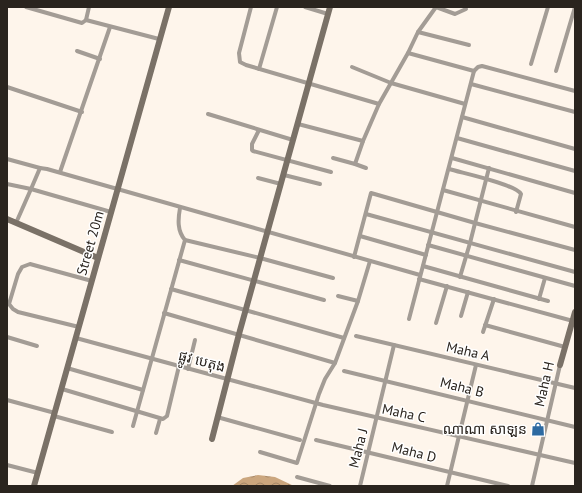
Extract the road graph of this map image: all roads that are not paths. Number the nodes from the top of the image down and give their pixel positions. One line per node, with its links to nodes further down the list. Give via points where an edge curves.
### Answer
1 (26, 7): 13 (street, via 82,23)
2 (89, 7): 13 (street)
3 (168, 7): 16 (street, Street 20m)
4 (251, 7): 23 (street, via 239,53 240,62)
5 (277, 7): 23 (street)
6 (305, 7): 12 (street)
7 (330, 7): 12 (street)
8 (436, 7): 11 (street, via 457,14); 15 (street)
9 (548, 7): 21 (street)
10 (575, 7): 25 (street)
11 (466, 9)
12 (328, 14): 27 (street)
13 (86, 20): 14 (street)
14 (110, 27): 16 (street); 20 (street)
15 (418, 32): 17 (street); 19 (street)
16 (160, 39): 62 (street, Street 20m)
17 (469, 46)
18 (77, 51): 20 (street)
19 (408, 53): 24 (street); 26 (street)
20 (100, 59): 33 (street)
21 (531, 64)
22 (352, 67): 26 (street)
23 (259, 69): 27 (street)
24 (474, 70): 28 (street); 30 (street, via 482,66)
25 (556, 71)
26 (391, 83): 31 (street); 32 (street)
27 (308, 84): 31 (street); 37 (street)
28 (470, 84): 32 (street); 34 (street)
29 (7, 87): 33 (street)
30 (575, 91)
31 (379, 104): 41 (street)
32 (465, 104): 36 (street)
33 (82, 112): 53 (street)
34 (575, 112)
35 (208, 114): 38 (street)
36 (462, 117): 39 (street); 42 (street)
37 (298, 124): 40 (street); 41 (street)
38 (259, 130): 40 (street); 46 (street, via 252,150)
39 (457, 138): 44 (street); 52 (street)
40 (293, 140): 46 (street)
41 (363, 141): 47 (street)
42 (575, 149)
43 (333, 158): 47 (street)
44 (452, 158): 50 (street); 51 (street)
45 (7, 159): 48 (street)
46 (288, 160): 54 (street); 55 (street)
47 (355, 164): 49 (street)
48 (40, 168): 53 (street); 61 (street)
49 (366, 168)
50 (489, 168): 57 (street); 64 (street)
51 (448, 169): 57 (street); 63 (street)
52 (575, 171)
53 (60, 172): 62 (street)
54 (331, 172)
55 (284, 175): 59 (street); 60 (street)
56 (258, 178): 59 (street)
57 (486, 179): 65 (street); 69 (street, via 520,192)
58 (7, 184): 61 (street)
59 (281, 184): 75 (street)
60 (320, 184)
61 (31, 189): 67 (street); 72 (street)
62 (117, 190): 66 (street); 67 (street, Street 20m)
63 (443, 190): 65 (street); 68 (street)
64 (575, 193)
65 (481, 201): 69 (street); 73 (street)
66 (180, 208): 75 (street); 78 (street, via 180,229)
67 (111, 212): 85 (street, Street 20m)
68 (437, 212): 70 (street, via 371,193); 73 (street); 76 (street)
69 (516, 212): 74 (street)
70 (366, 214): 76 (street); 77 (street)
71 (7, 219): 72 (street)
72 (16, 223): 85 (street)
73 (475, 223): 79 (street); 81 (street)
74 (575, 227)
75 (268, 232): 84 (street); 86 (street)
76 (432, 232): 79 (street); 80 (street)
77 (360, 236): 82 (street); 84 (street)
78 (185, 240): 86 (street); 87 (street)
79 (470, 243): 83 (street); 90 (street)
80 (428, 245): 82 (street); 83 (street)
81 (575, 250)
82 (426, 255): 89 (street)
83 (466, 256): 92 (street); 94 (street)
84 (354, 257): 88 (street)
85 (98, 258): 95 (street, Street 20m)
86 (260, 258): 93 (street); 96 (street)
87 (179, 260): 96 (street); 99 (street)
88 (370, 261): 91 (street); 105 (street)
89 (422, 266): 91 (street); 92 (street)
90 (575, 272)
91 (420, 277): 97 (street); 111 (street)
92 (460, 277): 103 (street)
93 (333, 278)
94 (545, 278): 98 (street); 103 (street)
95 (92, 281): 115 (street, Street 20m); 115 (street, via 30,264 22,267 18,274 10,304 13,309)
96 (254, 281): 104 (street); 107 (street)
97 (447, 286): 100 (street); 113 (street)
98 (575, 286)
99 (171, 289): 107 (street); 109 (street)
100 (468, 292): 102 (street); 110 (street)
101 (338, 296): 105 (street)
102 (494, 299): 112 (street); 114 (street)
103 (539, 299): 106 (street)
104 (324, 300)
105 (358, 301): 121 (street)
106 (548, 301)
107 (246, 310): 117 (street); 121 (street)
108 (575, 312): 112 (street, Maha H)
109 (164, 313): 117 (street); 126 (street)
110 (461, 316)
111 (409, 319)
112 (573, 321): 125 (street, Maha H)
113 (436, 323)
114 (485, 325): 116 (street); 125 (street)
115 (79, 328): 120 (street, Street 20m)
116 (483, 332)
117 (239, 334): 127 (street); 134 (street)
118 (356, 336): 123 (street, Maha A)
119 (7, 337): 124 (street)
120 (76, 338): 126 (street, ផ្លូវ បេតុង); 131 (street, Street 20m)
121 (344, 338): 127 (street)
122 (195, 340): 132 (street)
123 (394, 345): 128 (street, Maha A); 135 (street, Maha J)
124 (37, 346)
125 (565, 347): 129 (street, Maha H)
126 (152, 359): 130 (street, ផ្លូវ បេតុង); 139 (street)
127 (336, 362): 142 (street, via 325,379)
128 (476, 365): 136 (street, Maha A); 141 (street)
129 (560, 365): 136 (street, Maha H)
130 (179, 366): 132 (street, ផ្លូវ បេតុង); 147 (street, via 167,416)
131 (67, 368): 138 (street, Street 20m); 139 (street)
132 (188, 369): 134 (street, ផ្លូវ បេតុង)
133 (344, 371): 135 (street, Maha B)
134 (227, 379): 142 (street, ផ្លូវ បេតុង); 146 (street)
135 (386, 380): 141 (street, Maha B); 148 (street, Maha J)
136 (555, 383): 137 (street, Maha A); 149 (street, Maha H)
137 (575, 388)
138 (62, 389): 144 (street); 145 (street, Street 20m)
139 (143, 390): 144 (street)
140 (7, 400): 145 (street)
141 (468, 400): 149 (street, Maha B); 154 (street)
142 (317, 404): 143 (street, ផ្លូវ បេតុង); 158 (street, via 297,463)
143 (323, 405): 148 (street, Maha C)
144 (137, 411): 147 (street); 150 (street)
145 (54, 415): 152 (street); 164 (street, Street 20m)
146 (218, 417): 155 (street); 156 (street)
147 (160, 418): 153 (street)
148 (377, 418): 154 (street, Maha C); 159 (street, Maha J)
149 (548, 420): 151 (street, Maha B); 160 (street, Maha H)
150 (133, 426)
151 (575, 426)
152 (112, 432)
153 (156, 433)
154 (459, 436): 160 (street, Maha C); 163 (street)
155 (212, 439)
156 (300, 440)
157 (316, 440): 159 (street, Maha D)
158 (260, 452)
159 (368, 452): 163 (street, Maha D); 168 (street, Maha J)
160 (539, 455): 161 (street, Maha C); 171 (street, Maha H)
161 (575, 463)
162 (7, 464): 164 (street)
163 (451, 472): 169 (street); 170 (street, Maha D)
164 (38, 473): 166 (street, Street 20m)
165 (297, 477): 167 (street)
166 (34, 486)
167 (330, 486)
168 (360, 486)
169 (448, 486)
170 (508, 486)
171 (532, 486)

